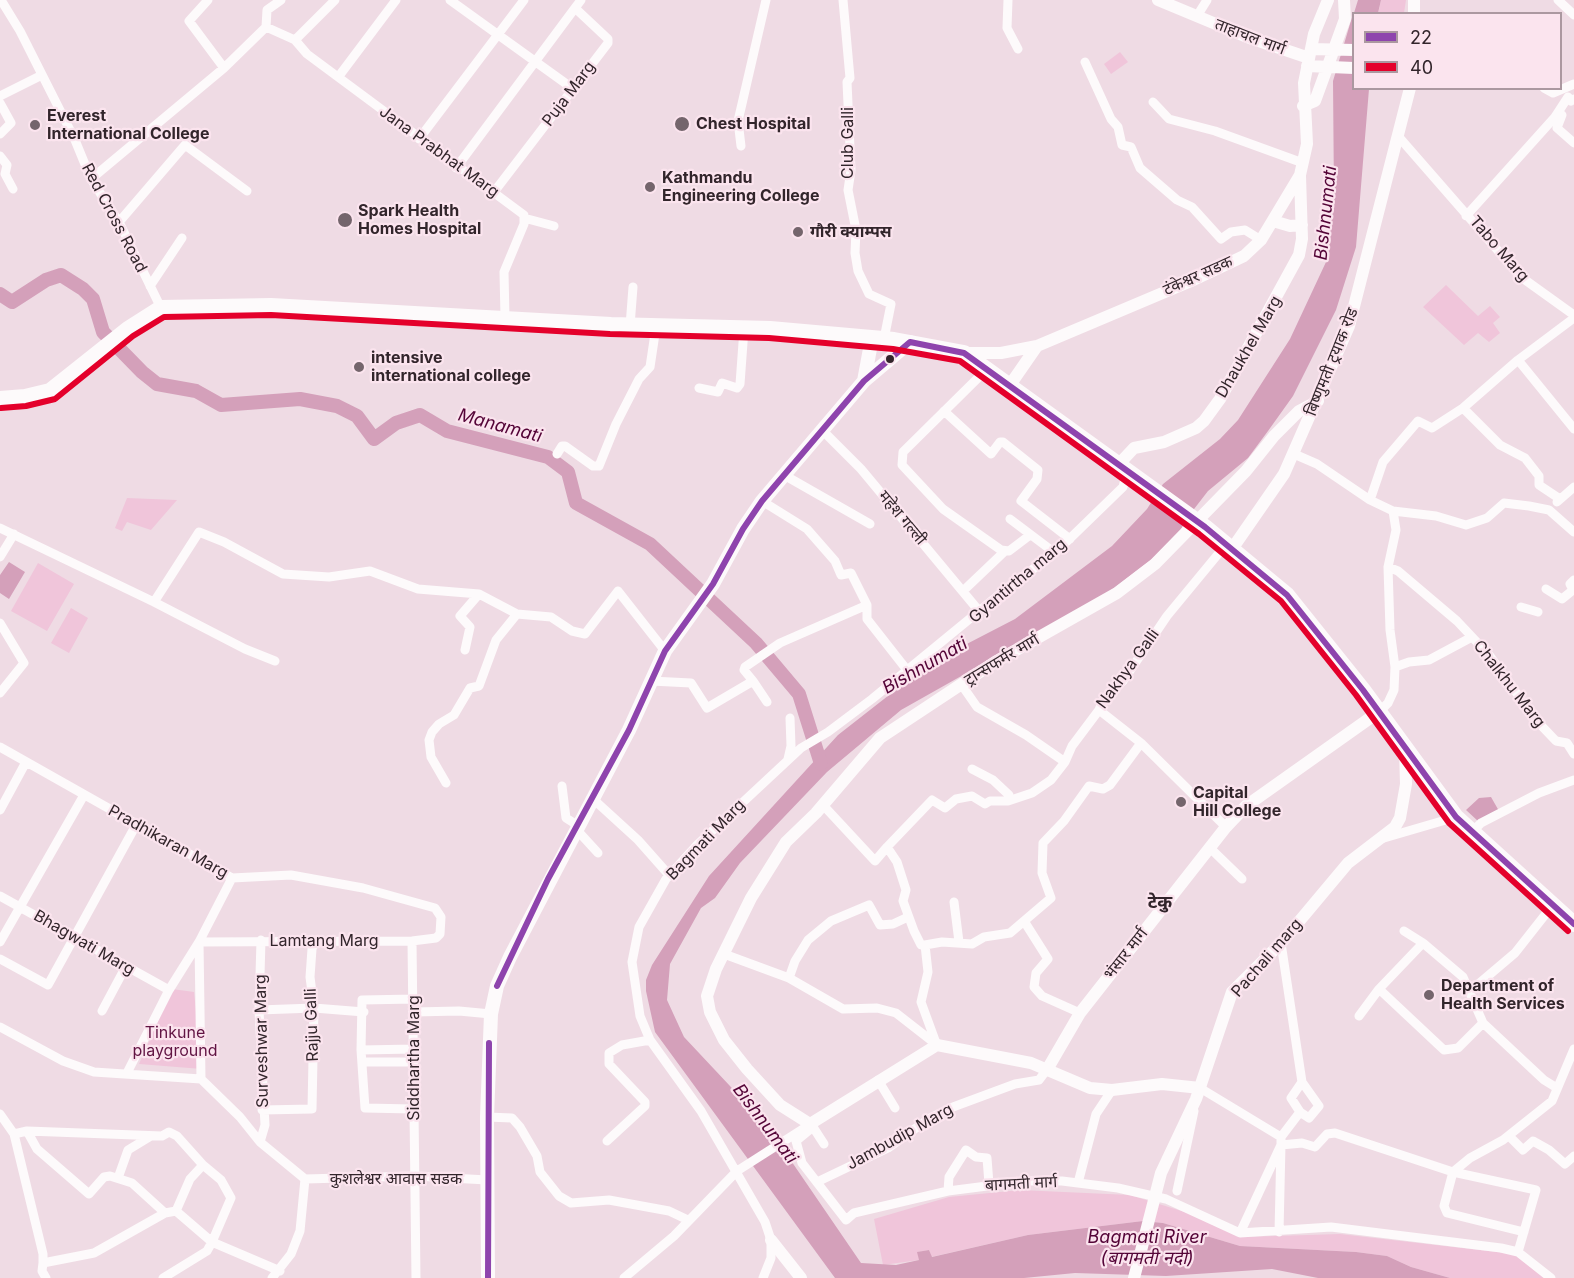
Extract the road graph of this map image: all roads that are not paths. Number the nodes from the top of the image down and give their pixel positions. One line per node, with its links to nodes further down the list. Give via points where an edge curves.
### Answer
1 (1, 0): 29 (street, Red Cross Road)
2 (207, 0): 27 (street, via 189,21)
3 (335, 0): 21 (street)
4 (396, 0): 30 (street)
5 (524, 0): 20 (street)
6 (766, 0): 42 (street, via 738,121)
7 (843, 0): 66 (street, Club Galli, via 850,78 848,190 856,230 855,253 869,294 891,304)
8 (1008, 0): 22 (street, via 1007,28)
9 (1158, 0): 18 (main road, ताहाचल मार्ग)
10 (1207, 0): 18 (street)
11 (1328, 0): 24 (main road, टंकेश्वर सडक)
12 (1344, 0): 37 (main road, via 1345,19 1315,100)
13 (1558, 0): 17 (street)
14 (281, 1): 19 (street, via 267,10)
15 (455, 1): 20 (street)
16 (578, 4): 25 (street); 31 (street, Puja Marg, via 608,43)
17 (1574, 15)
18 (1197, 16): 24 (main road, ताहाचल मार्ग)
19 (266, 27): 21 (street, Jana Prabhat Marg); 27 (street)
20 (496, 36): 25 (street); 40 (street)
21 (295, 40): 30 (street, Jana Prabhat Marg, via 307,54)
22 (1018, 48)
23 (1352, 50): 24 (main road)
24 (1310, 60): 28 (main road); 37 (main road, टंकेश्वर सडक)
25 (536, 62): 31 (street); 44 (street)
26 (1085, 62): 57 (street, via 1118,127 1122,146 1131,147 1140,168 1177,200 1192,207 1221,239 1231,232 1245,230)
27 (224, 68): 46 (street)
28 (1352, 68)
29 (42, 75): 33 (street); 46 (street, Red Cross Road)
30 (339, 76): 40 (street, Jana Prabhat Marg)
31 (572, 88): 49 (street, Puja Marg)
32 (1408, 92): 39 (main road, बिष्णुमती ट्रयाक रोड)
33 (0, 96)
34 (1572, 100): 41 (street, via 1557,128); 50 (street, Tabo Marg, via 1568,97 1555,117)
35 (1152, 102): 45 (street, via 1169,119 1215,131)
36 (0, 103): 38 (street, via 11,123)
37 (1303, 106): 45 (main road, टंकेश्वर सडक, via 1307,144)
38 (0, 134)
39 (1398, 136): 50 (street); 76 (main road, बिष्णुमती ट्रयाक रोड, via 1349,326)
40 (419, 139): 44 (street, Jana Prabhat Marg)
41 (1574, 142)
42 (741, 146)
43 (0, 156): 47 (street, via 7,165 5,174)
44 (456, 168): 49 (street, Jana Prabhat Marg)
45 (1301, 169): 52 (main road, टंकेश्वर सडक); 54 (main road, Dhaukhel Marg)
46 (91, 179): 53 (street, Red Cross Road)
47 (13, 189)
48 (247, 191): 53 (street, via 185,145)
49 (494, 192): 51 (street, Jana Prabhat Marg)
50 (1466, 216): 61 (street, Tabo Marg, via 1521,277)
51 (524, 218): 55 (street); 62 (street, via 504,272)
52 (1273, 221): 54 (main road); 57 (main road, टंकेश्वर सडक)
53 (119, 222): 58 (street, Red Cross Road)
54 (1302, 225): 83 (main road, Dhaukhel Marg, via 1301,248 1294,266 1213,411 1196,428 1164,442 1134,448)
55 (554, 226)
56 (182, 238): 58 (street)
57 (1261, 240): 68 (main road, टंकेश्वर सडक, via 1244,256)
58 (150, 286): 60 (street, Red Cross Road)
59 (633, 287): 63 (street)
60 (161, 308): 62 (highway, via 271,306); 75 (highway, via 106,345 50,391)
61 (1574, 317): 70 (street)
62 (505, 318): 63 (highway)
63 (630, 326): 64 (highway)
64 (656, 327): 65 (highway); 81 (street, via 650,367 639,379 598,466 568,447 562,446)
65 (744, 329): 66 (highway); 74 (street, via 737,388 722,383 718,392)
66 (878, 338): 67 (highway); 72 (main road)
67 (910, 342): 69 (highway); 72 (main road)
68 (1037, 346): 69 (main road, टंकेश्वर सडक, via 1001,353); 73 (main road)
69 (964, 353): 71 (highway)
70 (1518, 360): 77 (street); 80 (street)
71 (987, 369): 73 (highway); 78 (street)
72 (864, 381): 79 (main road)
73 (1010, 385): 83 (highway)
74 (699, 388)
75 (0, 399)
76 (1318, 401): 82 (main road, बिष्णुमती ट्रयाक रोड); 123 (main road, ट्रान्सफर्मर मार्ग, via 1299,411 1155,564 1117,593)
77 (1462, 408): 86 (street, via 1500,445 1525,458 1539,476 1539,485); 87 (street, via 1432,428 1418,421 1383,462)
78 (944, 411): 97 (street, via 991,454 1003,442 1038,470 1037,479 1021,501); 99 (street, via 903,452 902,465 943,509)
79 (821, 429): 84 (main road); 105 (street, महेश गल्ली, via 861,469)
80 (1574, 429)
81 (557, 454)
82 (1294, 454): 87 (street, via 1339,477); 98 (main road, बिष्णुमती ट्रयाक रोड)
83 (1119, 464): 97 (street, Gyantirtha marg, via 1126,475 1123,487); 98 (highway)
84 (784, 475): 88 (main road); 92 (street)
85 (1574, 488): 86 (street)
86 (1560, 499): 89 (street)
87 (1370, 500): 90 (street)
88 (762, 501): 108 (street, via 807,529 835,561 841,574 851,573); 117 (main road, via 713,584)
89 (1549, 510): 90 (street, via 1504,503 1487,518 1467,525 1436,516); 94 (street)
90 (1393, 511): 102 (street, via 1396,530)
91 (1010, 519): 96 (street)
92 (870, 524)
93 (1, 530): 95 (street)
94 (1574, 532)
95 (14, 534): 101 (street); 107 (street)
96 (1030, 535): 99 (street); 100 (street)
97 (1070, 539): 100 (street, Gyantirtha marg)
98 (1233, 549): 126 (street, Nakhya Galli, via 1219,553); 127 (highway, via 1287,595)
99 (1005, 550): 105 (street)
100 (1055, 554): 110 (street, Gyantirtha marg)
101 (0, 557)
102 (1388, 567): 115 (street, Chalkhu Marg, via 1398,571); 119 (street)
103 (1574, 580): 104 (street, via 1570,584 1573,590 1562,599)
104 (1546, 589)
105 (963, 591): 110 (street, महेश गल्ली)
106 (479, 594): 107 (street, via 418,590 370,570 329,577 283,574 199,532); 112 (street); 116 (street, via 460,616 470,627)
107 (154, 602): 118 (street, via 244,649)
108 (867, 605): 120 (street, via 867,619); 122 (street, via 761,655 744,669)
109 (1521, 607): 111 (street)
110 (979, 611): 120 (street, Gyantirtha marg)
111 (1538, 612)
112 (517, 614): 117 (street, via 551,617 572,631 585,634 618,591); 139 (street, via 496,640 479,686 470,688 454,715 432,732 431,757)
113 (0, 622): 114 (street)
114 (3, 637): 124 (street, via 24,663)
115 (1472, 637): 119 (street, via 1429,660); 133 (street, Chalkhu Marg, via 1535,719 1556,741 1567,743)
116 (465, 650)
117 (665, 651): 121 (main road)
118 (275, 660)
119 (1395, 667): 127 (street, via 1394,690)
120 (907, 670): 132 (street, Gyantirtha marg, via 828,732)
121 (651, 681): 122 (street, via 691,683 707,708); 142 (main road)
122 (753, 681): 125 (street)
123 (961, 684): 136 (street, via 977,707); 144 (main road, ट्रान्सफर्मर मार्ग, via 880,738)
124 (0, 693)
125 (767, 702)
126 (1099, 710): 129 (street); 136 (street, Nakhya Galli)
127 (1380, 711): 130 (highway); 149 (main road, भंसार मार्ग, via 1246,806)
128 (790, 718): 134 (street)
129 (1141, 743): 149 (street); 163 (street, via 1110,785 1103,789 1089,786 1043,843 1042,873 1051,898)
130 (1405, 745): 146 (highway); 151 (main road, via 1406,784 1400,818)
131 (0, 747): 135 (street, Pradhikaran Marg)
132 (801, 748): 134 (street, Bagmati Marg)
133 (1574, 754)
134 (788, 759): 155 (street, Bagmati Marg)
135 (26, 762): 141 (street, Pradhikaran Marg); 145 (street)
136 (1065, 762): 143 (street, Nakhya Galli, via 1051,780 1032,793)
137 (972, 769): 143 (street, via 993,780 1009,795)
138 (1574, 780): 150 (street, via 1539,793 1481,823)
139 (446, 783)
140 (562, 786): 148 (street, via 566,818)
141 (84, 795): 147 (street, Pradhikaran Marg); 160 (street)
142 (592, 798): 148 (main road); 155 (street)
143 (1008, 801): 152 (street, via 985,804 972,796 956,799 945,808 932,800)
144 (823, 805): 152 (street, via 874,861); 177 (main road, ट्रान्सफर्मर मार्ग, via 786,843 751,897)
145 (0, 810)
146 (1456, 817): 150 (highway); 151 (street)
147 (136, 825): 156 (street, Pradhikaran Marg); 167 (street)
148 (577, 827): 154 (street); 191 (main road, via 524,927 497,986)
149 (1226, 827): 153 (main road, भंसार मार्ग)
150 (1471, 833): 161 (highway)
151 (1384, 838): 174 (main road, Pachali marg, via 1348,863)
152 (886, 848): 162 (street, via 897,862 906,890 903,901)
153 (1210, 848): 157 (street); 190 (main road, भंसार मार्ग)
154 (598, 853)
155 (669, 875): 195 (street, Bagmati Marg, via 639,927 632,962 640,1016)
156 (232, 878): 165 (street, Pradhikaran Marg, via 291,875 363,888 435,908 441,917); 171 (street)
157 (1242, 879)
158 (0, 896): 160 (street, Bhagwati Marg)
159 (954, 902): 173 (street)
160 (20, 906): 167 (street, Bhagwati Marg); 170 (street)
161 (1552, 906): 164 (highway); 183 (street, via 1515,953)
162 (908, 917): 176 (street, via 921,945); 180 (street, via 880,925 869,905 831,921 808,940)
163 (1024, 921): 173 (street, via 1010,933 984,937 972,944); 190 (street, via 1048,959 1036,973 1035,987 1042,996)
164 (1574, 924)
165 (440, 926): 169 (street, Lamtang Marg, via 436,938)
166 (1404, 931): 175 (street)
167 (75, 939): 178 (street, via 48,985); 179 (street, Bhagwati Marg)
168 (261, 940): 171 (street, Lamtang Marg); 172 (street, Lamtang Marg); 186 (street, Surveshwar Marg)
169 (412, 941): 172 (street, Lamtang Marg); 184 (street, Siddhartha Marg)
170 (0, 942)
171 (199, 942): 182 (street); 204 (street)
172 (315, 942): 185 (street, Rajju Galli, via 310,977)
173 (959, 942): 176 (street)
174 (1281, 943): 206 (street); 209 (main road, Pachali marg, via 1232,992)
175 (1423, 943): 181 (street); 183 (street, via 1463,977)
176 (925, 945): 196 (street, via 928,972 921,1002)
177 (724, 954): 180 (street); 216 (main road, ट्रान्सफर्मर मार्ग, via 707,996 724,1040 780,1105)
178 (0, 959)
179 (125, 968): 182 (street, Bhagwati Marg); 187 (street)
180 (789, 978): 196 (street, via 843,1009 877,1008 896,1013)
181 (1379, 989): 192 (street); 193 (street, via 1444,1050 1458,1048)
182 (169, 990): 203 (street)
183 (1469, 992): 193 (street)
184 (414, 999): 188 (street, via 362,1000); 189 (street, Siddhartha Marg)
185 (314, 1008): 186 (street); 188 (street); 212 (street, Rajju Galli, via 312,1109)
186 (259, 1010): 212 (street, Surveshwar Marg)
187 (102, 1011)
188 (364, 1012): 199 (street)
189 (414, 1012): 191 (street); 197 (street, Siddhartha Marg)
190 (1080, 1013): 202 (main road, भंसार मार्ग)
191 (490, 1014): 215 (main road)
192 (1359, 1016)
193 (1484, 1023): 207 (street)
194 (0, 1027): 203 (street, via 63,1061 94,1072)
195 (650, 1040): 221 (street, via 622,1045 609,1053 609,1064 645,1106); 227 (street, Bagmati Marg)
196 (937, 1045): 202 (main road); 205 (main road)
197 (414, 1049): 199 (street); 201 (street, Siddhartha Marg)
198 (1574, 1049): 207 (street)
199 (361, 1050): 200 (street)
200 (363, 1062): 201 (street); 211 (street, via 365,1108)
201 (413, 1062): 211 (street, Siddhartha Marg)
202 (1048, 1068): 208 (main road, via 1090,1088); 233 (street, Jambudip Marg, via 1040,1080 1015,1084 930,1118 888,1148)
203 (127, 1073): 204 (street)
204 (201, 1079): 223 (street)
205 (878, 1080): 210 (street); 216 (main road)
206 (1302, 1082): 213 (street, via 1291,1098); 213 (street, via 1319,1107 1310,1118)
207 (1557, 1088): 220 (street, via 1552,1101)
208 (1112, 1090): 209 (main road, via 1162,1084); 234 (street, via 1096,1114)
209 (1198, 1094): 222 (street); 237 (street); 257 (main road, Pachali marg, via 1161,1173)
210 (895, 1108)
211 (413, 1109): 229 (street, Siddhartha Marg)
212 (262, 1110): 223 (street, Surveshwar Marg, via 265,1125)
213 (1300, 1112): 222 (street)
214 (0, 1114): 218 (street)
215 (487, 1117): 232 (main road); 240 (street, via 512,1118 537,1156 540,1172 559,1196 571,1203 609,1200 669,1211)
216 (812, 1126): 224 (street); 227 (street, via 796,1132); 233 (street, via 796,1143 802,1163)
217 (27, 1131): 218 (street); 219 (street); 230 (street, via 37,1149 89,1199 104,1177)
218 (14, 1134): 247 (street)
219 (151, 1136): 226 (street, via 170,1132); 230 (street, via 128,1150)
220 (1509, 1136): 225 (street, via 1523,1150 1533,1141 1565,1164); 228 (street)
221 (607, 1141)
222 (1281, 1141): 228 (street, via 1315,1147 1327,1134 1335,1133); 241 (street); 243 (street)
223 (261, 1142): 231 (street)
224 (824, 1144)
225 (1574, 1156)
226 (203, 1165): 238 (street, via 190,1179); 245 (street, via 222,1180 231,1198)
227 (737, 1171): 240 (street); 244 (street, Bagmati Marg)
228 (1453, 1172): 242 (street, via 1444,1206 1447,1213); 242 (street, via 1536,1190)
229 (414, 1176): 231 (street, कुशलेश्वर आवास सडक); 232 (street, कुशलेश्वर आवास सडक); 252 (street, Siddhartha Marg)
230 (118, 1179): 239 (street, via 132,1184)
231 (305, 1179): 248 (street, via 300,1231)
232 (487, 1180): 253 (main road)
233 (817, 1182): 236 (street, बागमती मार्ग, via 846,1220 854,1213)
234 (1078, 1183): 235 (street, बागमती मार्ग); 243 (street, बागमती मार्ग, via 1166,1199)
235 (989, 1185): 236 (street, बागमती मार्ग); 236 (street, via 987,1158 966,1150 949,1177)
236 (948, 1191)
237 (1177, 1191)
238 (176, 1211): 239 (street); 245 (street)
239 (165, 1213): 247 (street, via 94,1254)
240 (688, 1220): 254 (street)
241 (1279, 1232): 243 (street); 246 (street, via 1331,1227)
242 (1524, 1232): 246 (street)
243 (1240, 1233)
244 (771, 1240): 255 (street, via 771,1258); 256 (main road)
245 (212, 1242): 248 (street); 250 (street, via 207,1251)
246 (1518, 1252): 258 (street)
247 (43, 1263): 249 (street)
248 (280, 1271): 251 (street)
249 (46, 1278)
250 (163, 1278)
251 (272, 1278)
252 (416, 1278)
253 (488, 1278)
254 (624, 1278)
255 (763, 1278)
256 (801, 1278)
257 (1134, 1278)
258 (1551, 1278)

